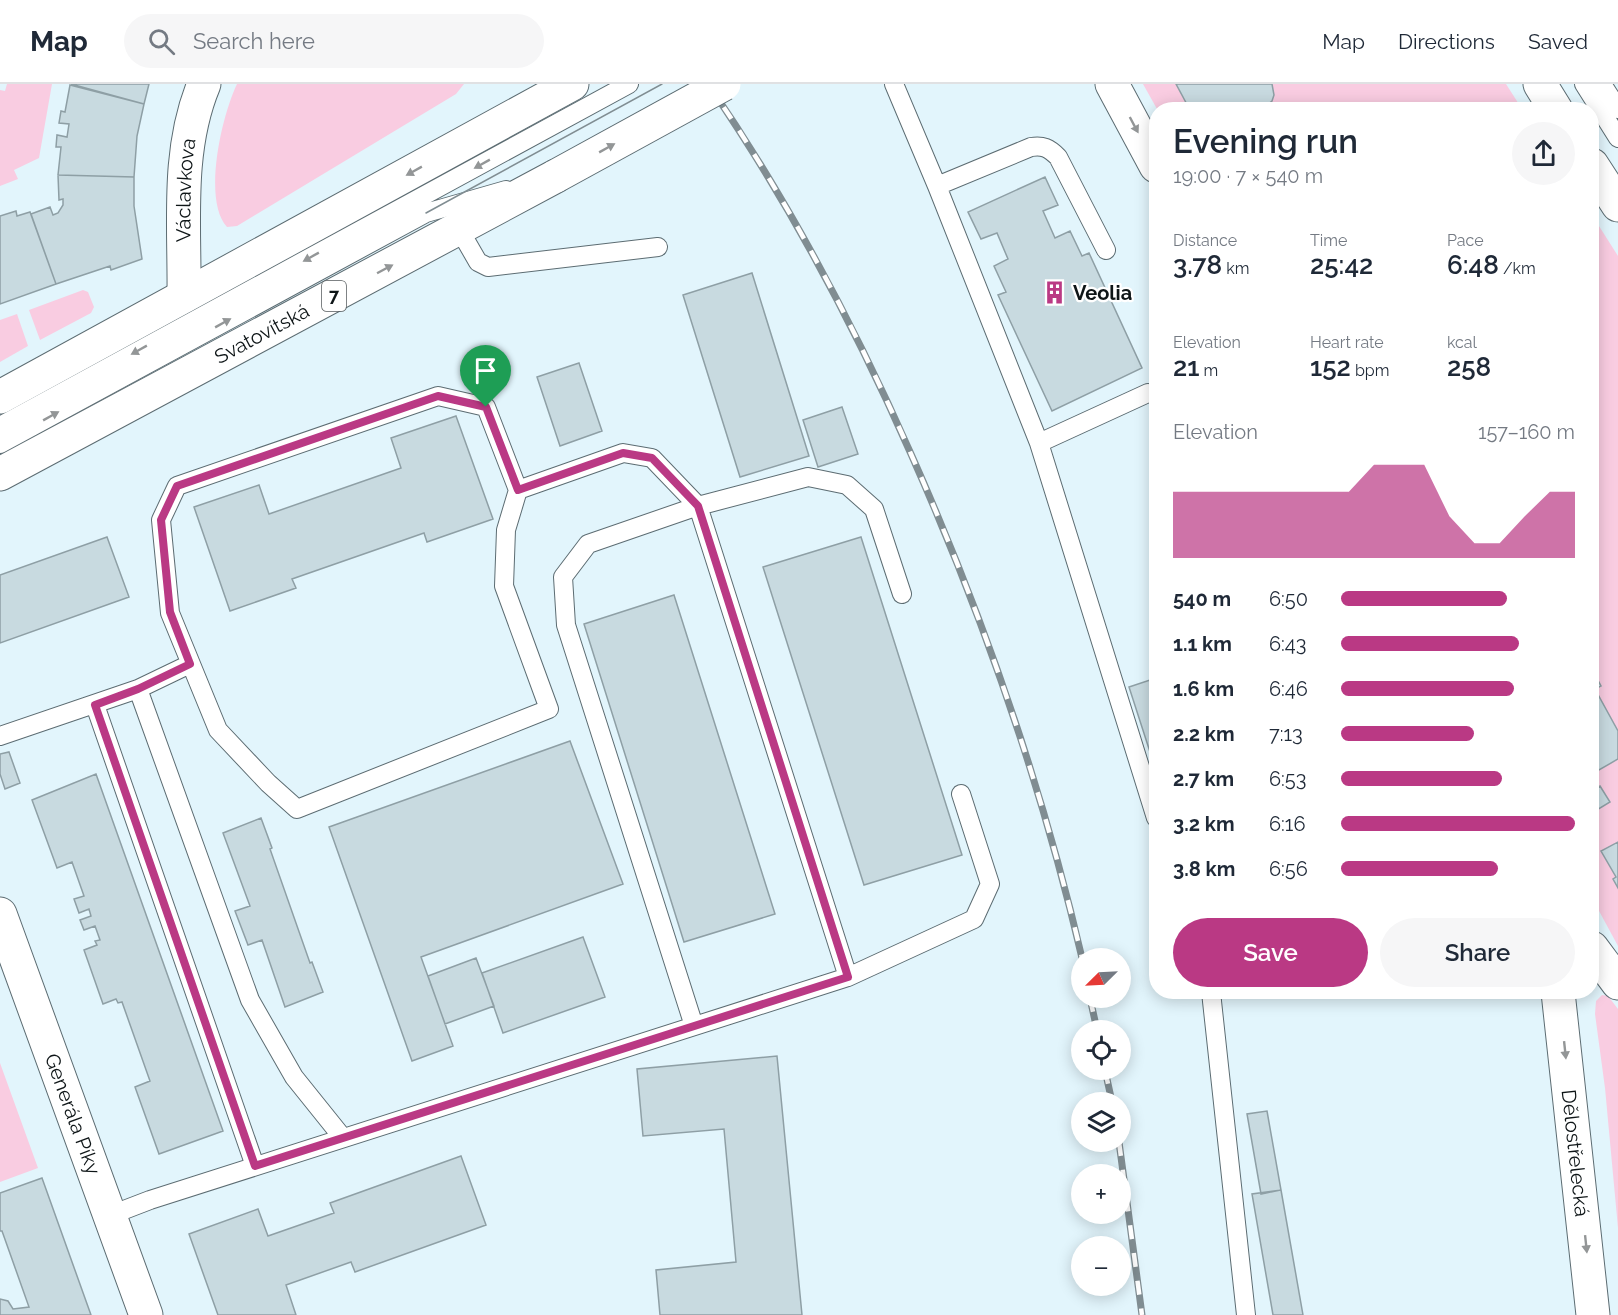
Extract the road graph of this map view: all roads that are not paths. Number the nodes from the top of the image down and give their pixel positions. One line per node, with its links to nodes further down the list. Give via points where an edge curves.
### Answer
1 (204, 84): 24 (main road, Václavkova, via 193,119 184,178)
2 (572, 84): 14 (main road)
3 (628, 84): 14 (lane)
4 (724, 84): 17 (main road, 7, one-way to 4, bridge)
5 (894, 84): 19 (lane)
6 (1112, 84): 16 (main road, one-way to 16)
7 (1540, 84): 10 (main road)
8 (1584, 84): 11 (lane)
9 (1602, 84): 13 (lane)
10 (1551, 102)
11 (1595, 102)
12 (1599, 108): 15 (lane)
13 (1618, 109)
14 (527, 124): 24 (main road, one-way to 24); 27 (lane, one-way to 27)
15 (1618, 138)
16 (1149, 153)
17 (556, 176): 21 (main road, Svatovítská / 7); 28 (lane, one-way to 17, via 426,213)
18 (1599, 176): 20 (main road)
19 (937, 186): 23 (lane, via 1030,147 1041,146 1058,157); 29 (lane)
20 (1618, 205)
21 (459, 229): 22 (lane, via 478,262 488,267); 30 (main road, Svatovítská / 7, one-way to 21)
22 (658, 247)
23 (1106, 250)
24 (184, 296): 26 (main road)
25 (1148, 393): 29 (lane)
26 (0, 397)
27 (0, 426)
28 (0, 444)
29 (1039, 444): 39 (lane)
30 (0, 474)
31 (518, 490): 32 (lane, via 623,453 652,458); 34 (lane, via 486,407 438,396 177,486 161,520 170,612); 34 (lane, via 506,530 504,586 549,709 297,809 218,730)
32 (698, 506): 33 (lane, via 808,477 847,485 874,509); 42 (lane); 46 (lane, via 588,544 563,577 566,625)
33 (902, 594)
34 (190, 664): 35 (lane)
35 (138, 689): 36 (lane); 47 (lane, via 250,999 294,1077)
36 (95, 705): 37 (lane); 48 (lane)
37 (0, 736)
38 (961, 794): 42 (lane, via 990,884 974,919)
39 (1149, 796)
40 (0, 914): 49 (main road, Generála Píky)
41 (1599, 957): 43 (main road)
42 (848, 977): 46 (lane)
43 (1618, 983)
44 (1212, 999): 51 (lane)
45 (1559, 999): 52 (main road, Dělostřelecká, one-way to 52)
46 (694, 1026): 47 (lane)
47 (343, 1138): 48 (lane)
48 (255, 1166): 49 (lane)
49 (111, 1215): 50 (main road, Generála Píky)
50 (146, 1315)
51 (1246, 1315)
52 (1593, 1315)

